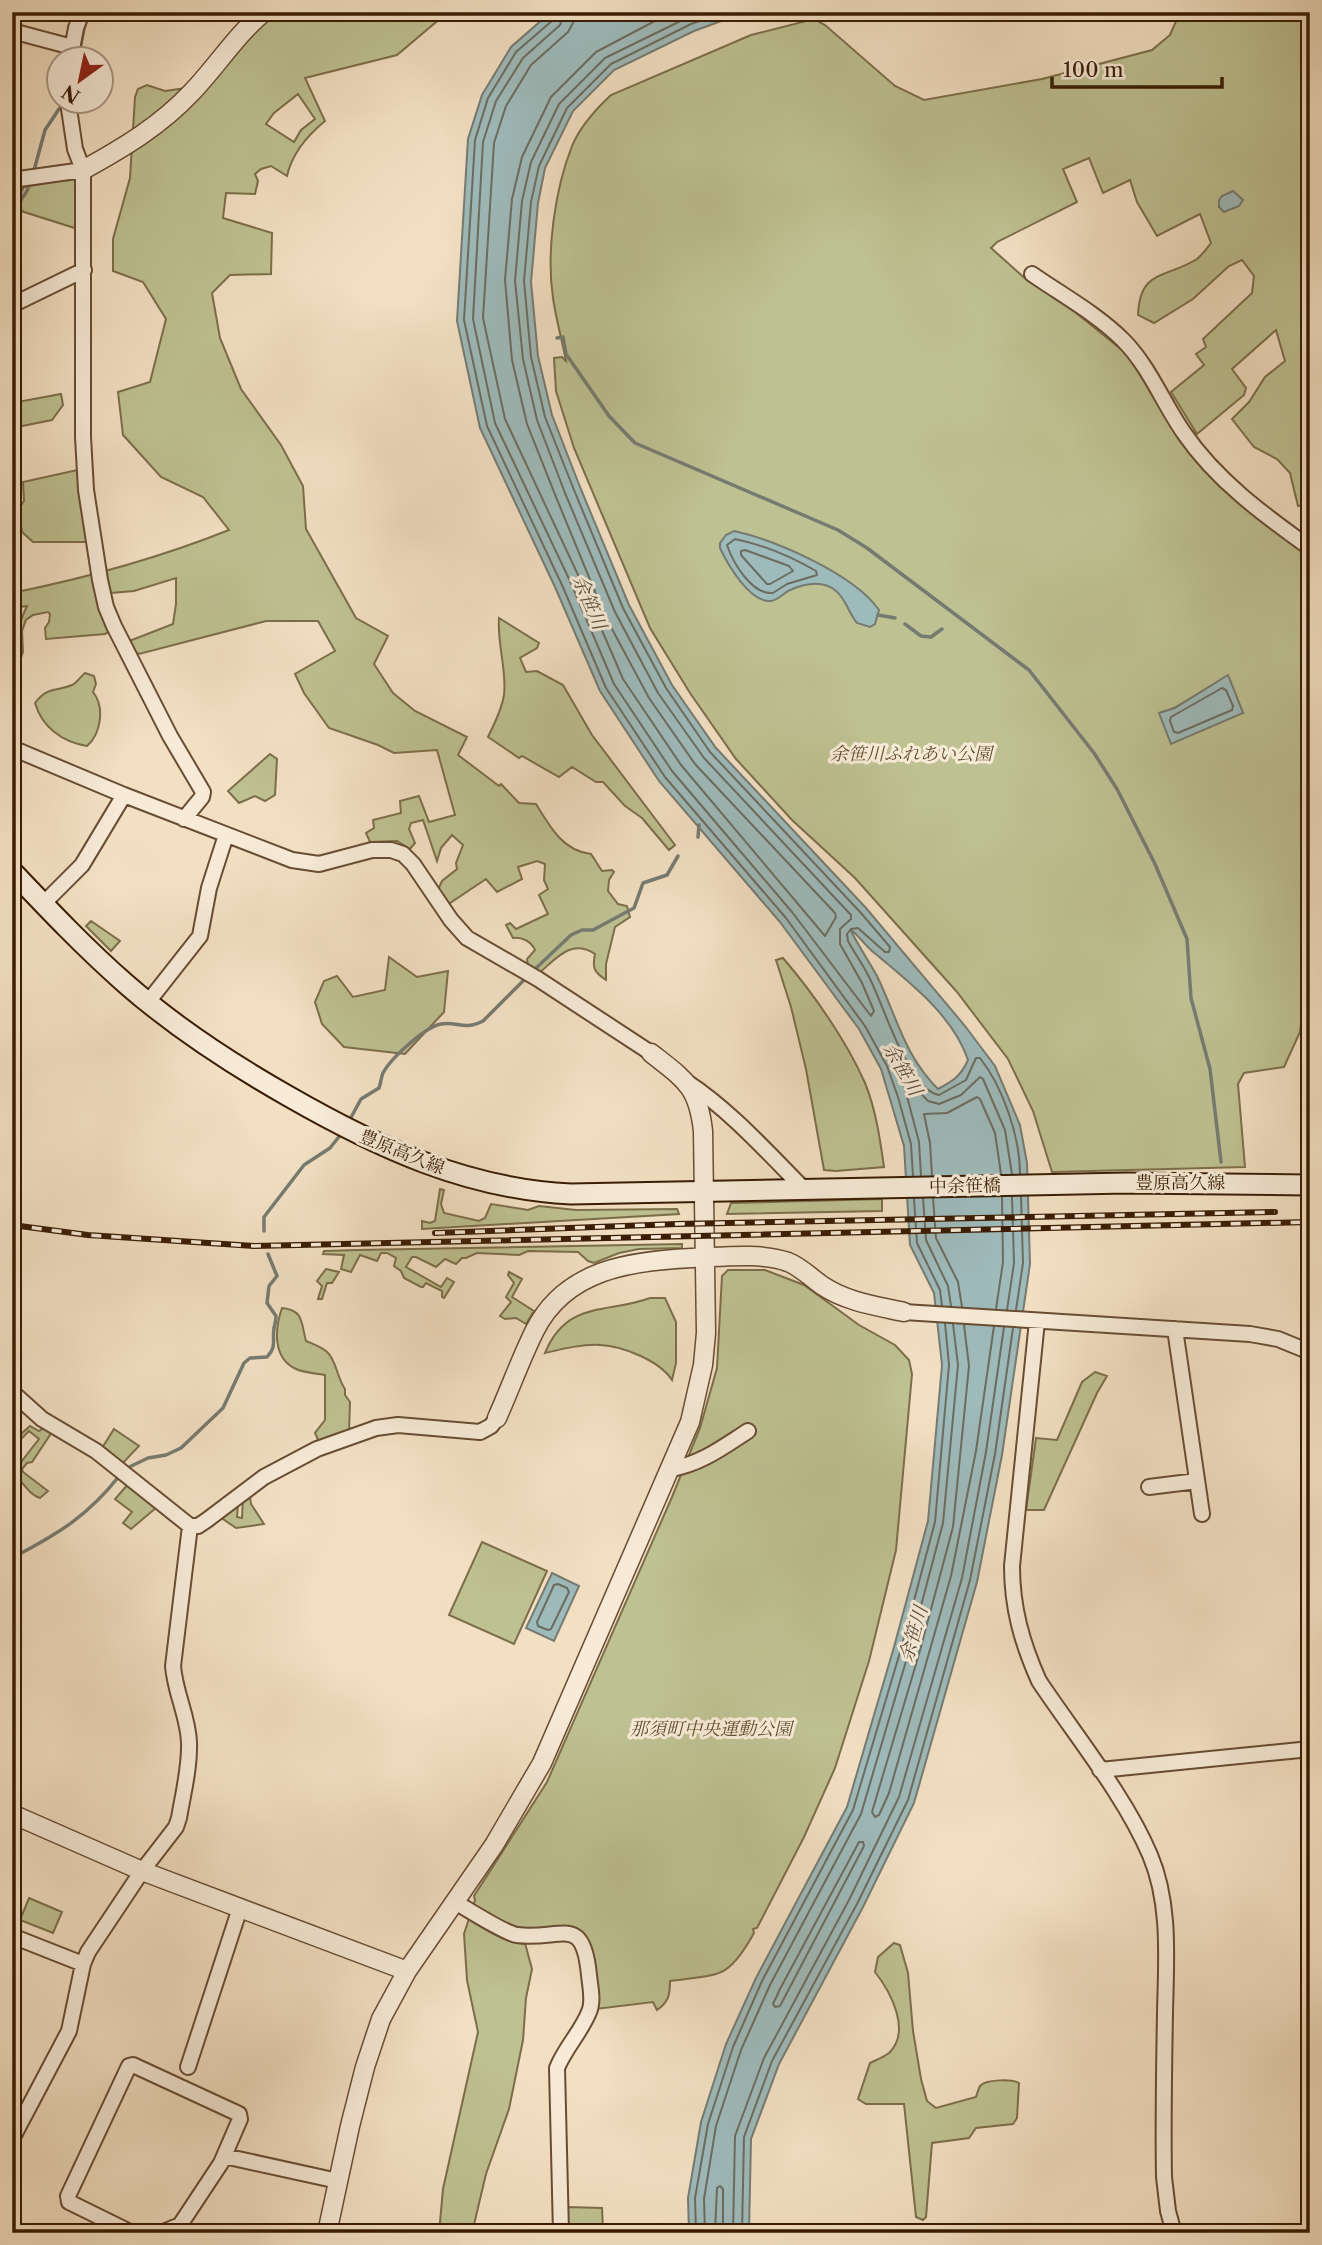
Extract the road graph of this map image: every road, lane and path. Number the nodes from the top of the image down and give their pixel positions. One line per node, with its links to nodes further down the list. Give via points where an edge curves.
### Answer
1 (82, 12): 5 (street)
2 (264, 12): 7 (street, via 171,113 147,133)
3 (12, 30): 4 (street)
4 (53, 46)
5 (73, 46)
6 (70, 116): 7 (street)
7 (83, 170): 8 (street); 9 (street)
8 (12, 180)
9 (84, 270): 11 (street); 15 (street, via 83,437 98,569 114,626 203,792)
10 (1032, 274): 12 (street, via 1122,339 1209,465)
11 (12, 305)
12 (1310, 548)
13 (12, 748): 14 (street)
14 (124, 795): 15 (street); 18 (street, via 82,865)
15 (184, 819): 16 (street)
16 (226, 835): 19 (street, via 200,936); 20 (street, via 306,864 372,850 403,854 467,938)
17 (12, 871): 18 (main road, 豊原高久線)
18 (43, 904): 19 (main road, 豊原高久線)
19 (148, 1002): 26 (main road, 豊原高久線, via 215,1052 298,1102 341,1126 437,1167 503,1187 547,1193)
20 (652, 1053): 21 (street)
21 (685, 1081): 25 (street, via 730,1116); 26 (street, via 701,1111)
22 (1050, 1185): 23 (main road, 豊原高久線); 24 (main road, 中余笹橋)
23 (1310, 1185)
24 (881, 1187): 25 (main road, 豊原高久線)
25 (804, 1189): 26 (main road, 豊原高久線)
26 (704, 1192): 27 (street)
27 (706, 1258): 28 (street, via 763,1257 788,1263 845,1297); 33 (street, via 624,1265 592,1275 561,1296 536,1329); 35 (street, via 704,1365 690,1422)
28 (904, 1312): 29 (street)
29 (1037, 1321): 30 (street); 41 (street, via 1012,1596 1027,1655 1039,1681)
30 (1175, 1329): 31 (street, via 1250,1334); 36 (street)
31 (1310, 1352)
32 (12, 1392): 39 (street)
33 (497, 1418): 39 (street, via 480,1432 398,1424 334,1442 264,1477 207,1520)
34 (748, 1431): 35 (street, via 703,1460)
35 (671, 1469): 44 (street, via 542,1763)
36 (1197, 1481): 37 (street); 38 (street)
37 (1149, 1487)
38 (1202, 1514)
39 (190, 1527): 43 (street, via 173,1666 174,1686 186,1722 188,1762 176,1827)
40 (1310, 1749): 41 (street)
41 (1100, 1770): 57 (street, via 1151,1857 1161,1888 1166,1960 1164,2177)
42 (12, 1814): 43 (street)
43 (142, 1871): 45 (street); 47 (street)
44 (455, 1902): 48 (street); 56 (street, via 516,1935 571,1934 586,1951 589,2011 557,2068)
45 (240, 1908): 48 (street); 49 (street)
46 (12, 1936): 47 (street)
47 (83, 1964): 50 (street, via 69,2031)
48 (407, 1971): 52 (street, via 381,2019 365,2067)
49 (188, 2067)
50 (12, 2140)
51 (223, 2156): 52 (street); 53 (street, via 239,2114 129,2066 68,2196 69,2202); 54 (street, via 180,2225)
52 (338, 2181): 55 (street)
53 (132, 2233)
54 (161, 2233)
55 (327, 2233)
56 (561, 2233)
57 (1174, 2233)

